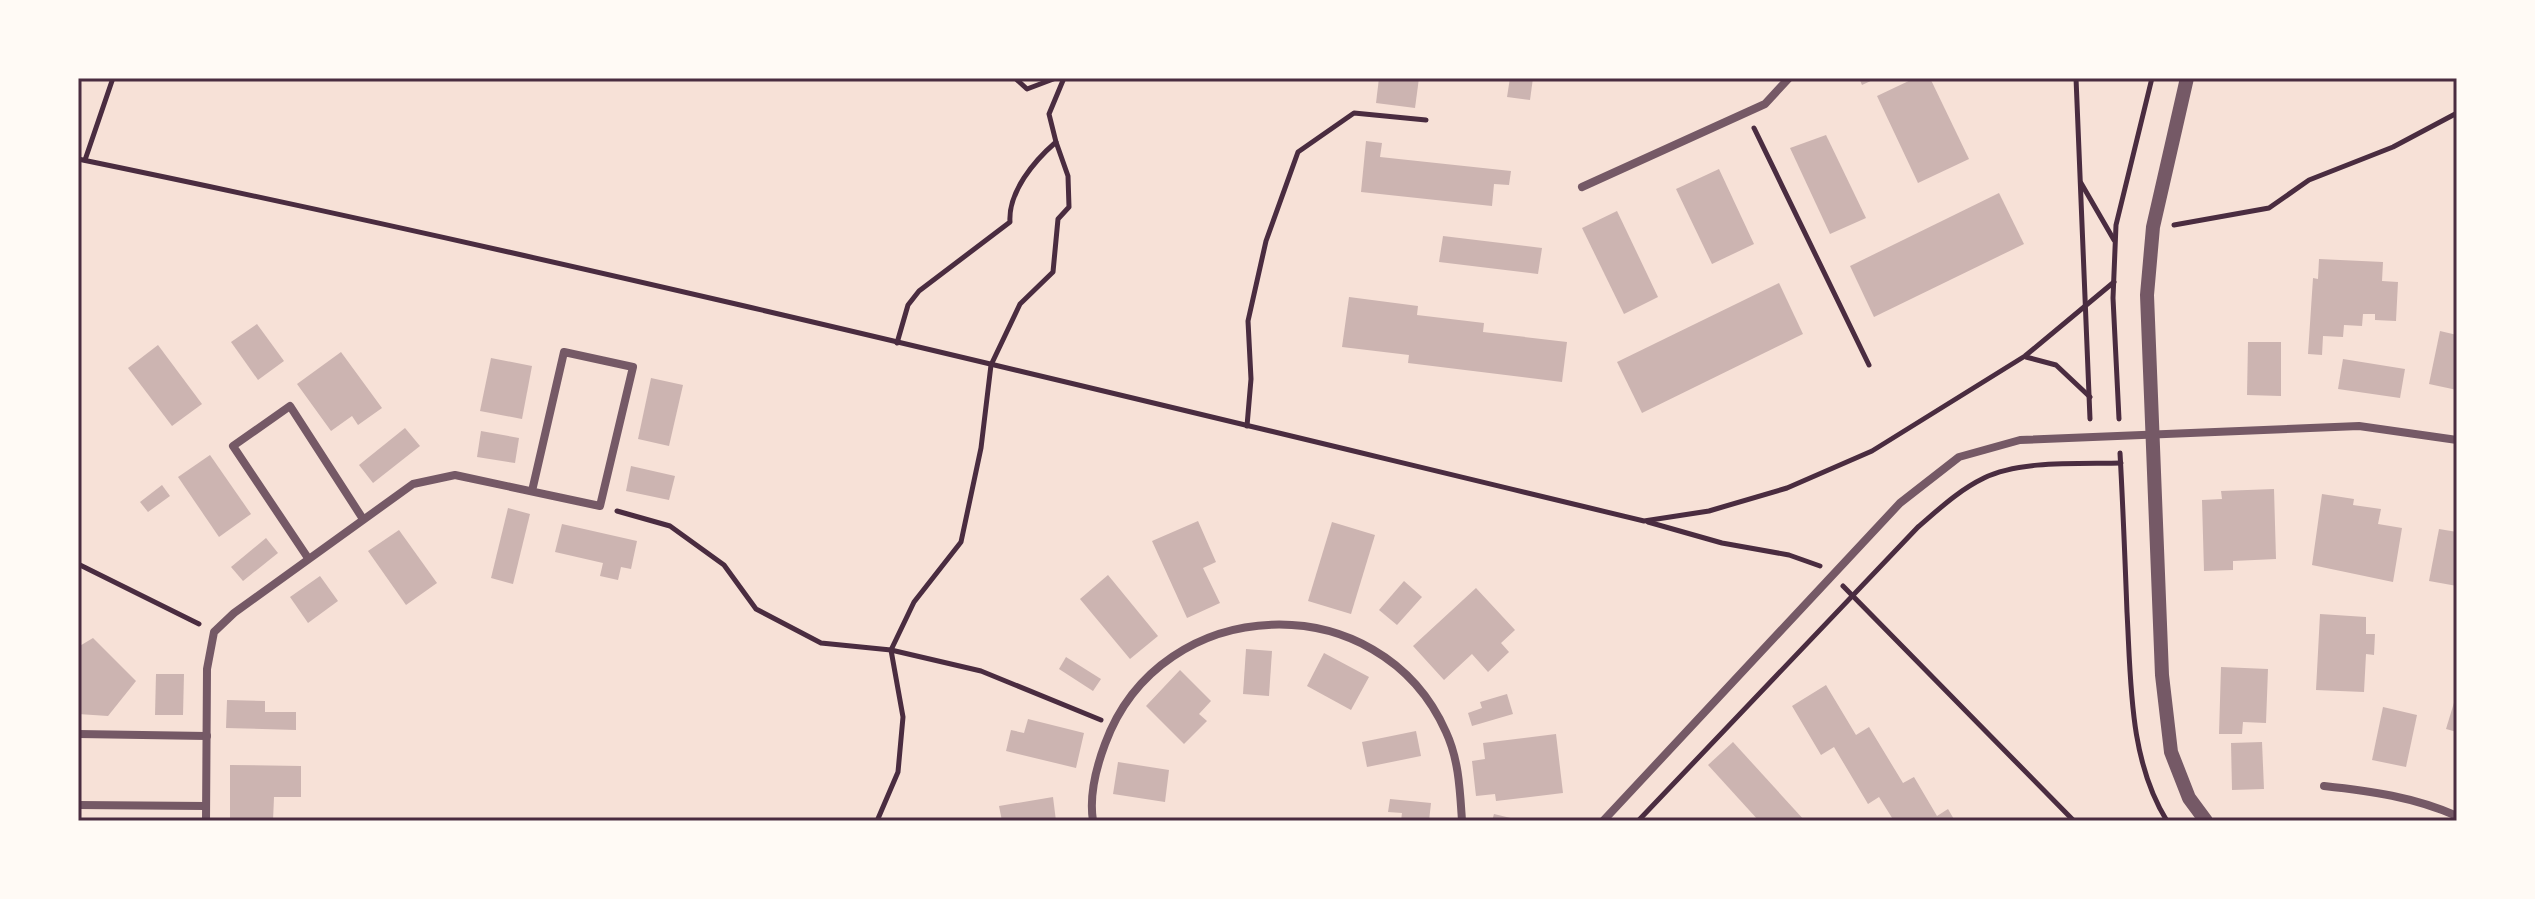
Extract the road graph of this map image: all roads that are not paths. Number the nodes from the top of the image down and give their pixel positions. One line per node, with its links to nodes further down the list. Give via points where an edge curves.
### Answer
1 (1789, 78): 3 (street, via 1765,104)
2 (2187, 78): 4 (street, via 2153,227 2147,295)
3 (1582, 187)
4 (2154, 434): 5 (street, via 2359,426); 18 (street, via 2020,440 1959,457 1900,503); 19 (street, via 2162,675 2171,752 2189,798)
5 (2457, 440)
6 (532, 491): 6 (street, via 600,506 633,367 564,352); 7 (street, via 455,475 413,484)
7 (363, 519): 8 (street); 8 (street, via 290,406 233,446)
8 (308, 558): 10 (street, via 214,632 207,669)
9 (78, 734): 10 (street)
10 (207, 736): 13 (street)
11 (2324, 786): 14 (street, via 2385,793)
12 (78, 805): 13 (street)
13 (206, 806): 15 (street)
14 (2457, 816)
15 (206, 821)
16 (1093, 821): 17 (street, via 1096,768 1112,725 1149,676 1172,656 1213,634 1258,624 1349,637 1389,661 1422,693 1446,732 1460,776)
17 (1462, 821)
18 (1603, 821)
19 (2206, 821)

